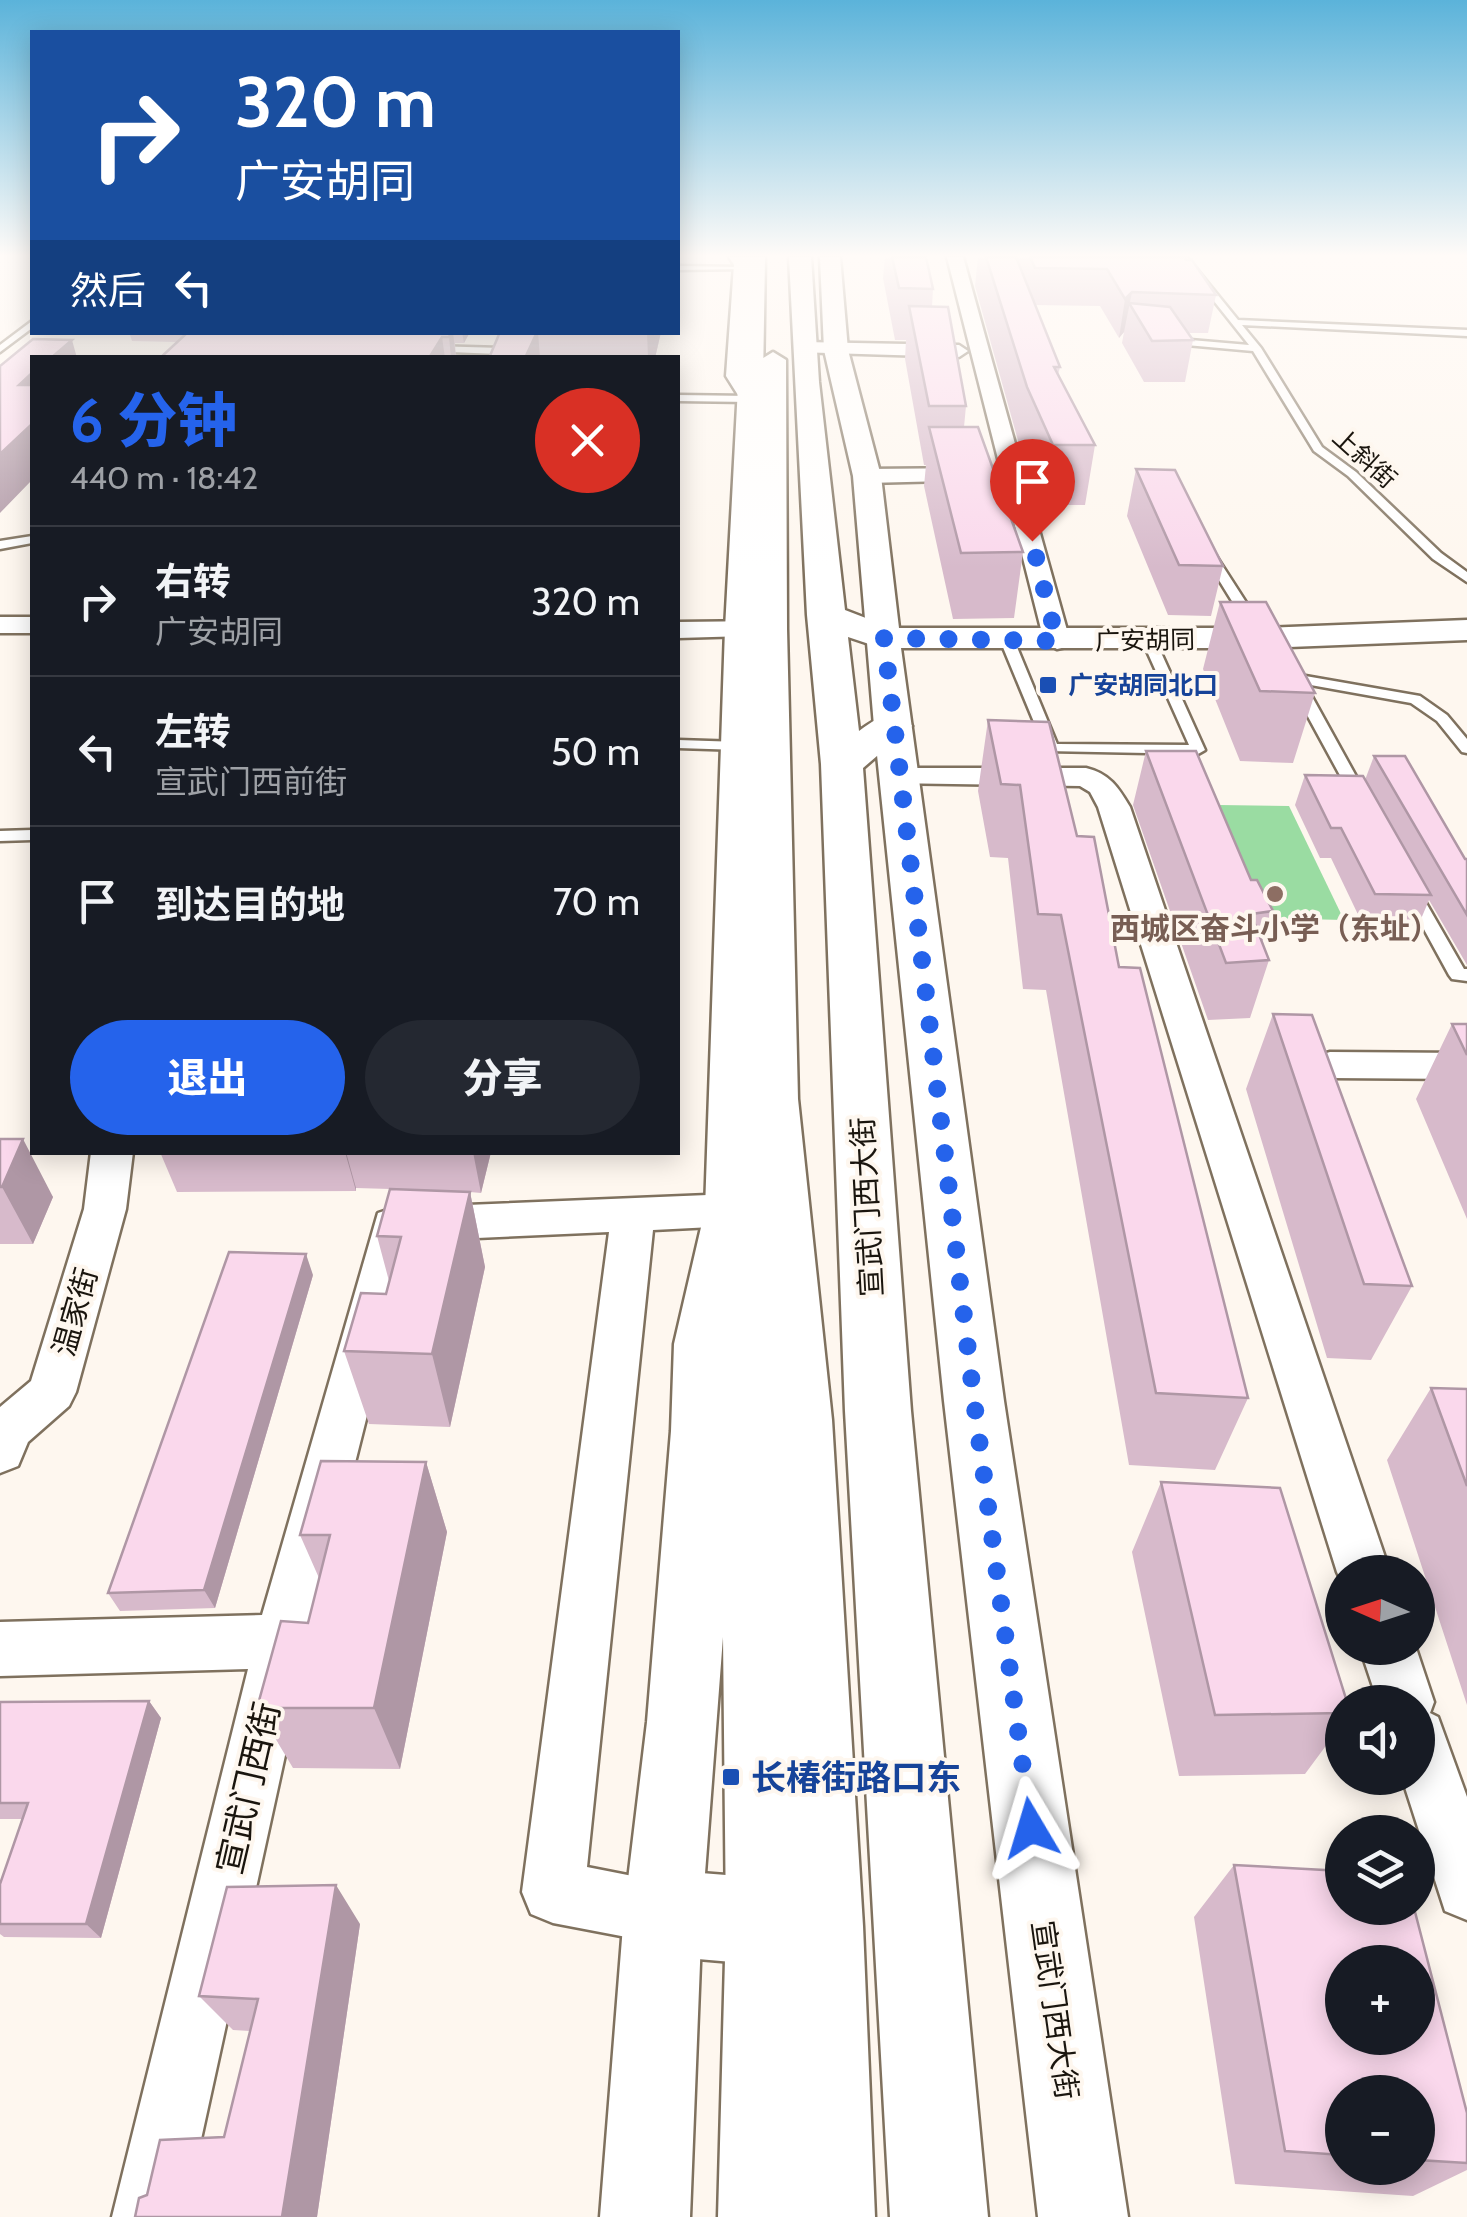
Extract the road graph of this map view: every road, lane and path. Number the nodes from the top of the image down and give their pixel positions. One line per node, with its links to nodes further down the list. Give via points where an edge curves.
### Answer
1 (757, 360): 8 (street)
2 (764, 360): 8 (main road)
3 (804, 360): 15 (main road, 宣武门西大街)
4 (839, 360): 10 (street, 宣武门西大街)
5 (984, 360): 9 (street)
6 (1264, 360): 14 (lane, 上斜街, via 1318,449)
7 (680, 398): 8 (lane)
8 (761, 399): 18 (street)
9 (1016, 474): 10 (street); 24 (street)
10 (867, 476): 21 (street, 宣武门西大街)
11 (30, 540): 13 (lane)
12 (1200, 540): 25 (lane)
13 (1, 541)
14 (1467, 578)
15 (825, 615): 21 (main road); 29 (main road, 宣武门西大街)
16 (0, 624): 17 (street)
17 (30, 625)
18 (755, 629): 19 (street); 27 (street); 37 (main road)
19 (680, 630)
20 (1467, 630): 25 (street, 广安胡同)
21 (884, 638): 22 (street, 广安胡同); 29 (street, 宣武门西大街)
22 (1007, 640): 23 (lane, via 1051,748 1198,750); 24 (street, 广安胡同)
23 (1149, 640): 24 (street, 广安胡同); 25 (street, 广安胡同)
24 (1057, 641)
25 (1268, 645)
26 (680, 744): 27 (lane)
27 (740, 746): 39 (street)
28 (1467, 749): 30 (lane, via 1442,718 1414,700 1289,672)
29 (878, 756): 42 (street, via 1086,777 1102,786); 53 (main road, 宣武门西大街, via 880,1430); 54 (street, 宣武门西大街, via 974,1401)
30 (1371, 818)
31 (0, 836): 32 (lane)
32 (30, 836)
33 (1400, 870): 34 (lane, via 1458,975)
34 (1467, 975)
35 (1330, 1066): 36 (street)
36 (1467, 1066)
37 (771, 1099): 39 (main road); 48 (main road, via 798,1420)
38 (112, 1155): 41 (street, 温家街, via 105,1209 52,1392 9,1428)
39 (732, 1210): 40 (street, 宣武门西街); 47 (street, via 703,1344 683,1722); 48 (street, via 748,1295)
40 (633, 1212): 43 (street, 宣武门西街, via 394,1226); 47 (street, via 553,1892)
41 (0, 1451)
42 (1358, 1555)
43 (282, 1641): 44 (street); 49 (street, 宣武门西街)
44 (0, 1648)
45 (1435, 1790): 46 (street)
46 (1467, 1889)
47 (663, 1913): 48 (main road); 50 (street)
48 (793, 1925): 51 (street); 52 (main road)
49 (148, 2217)
50 (645, 2217)
51 (763, 2217)
52 (826, 2217)
53 (939, 2217)
54 (1082, 2217)

